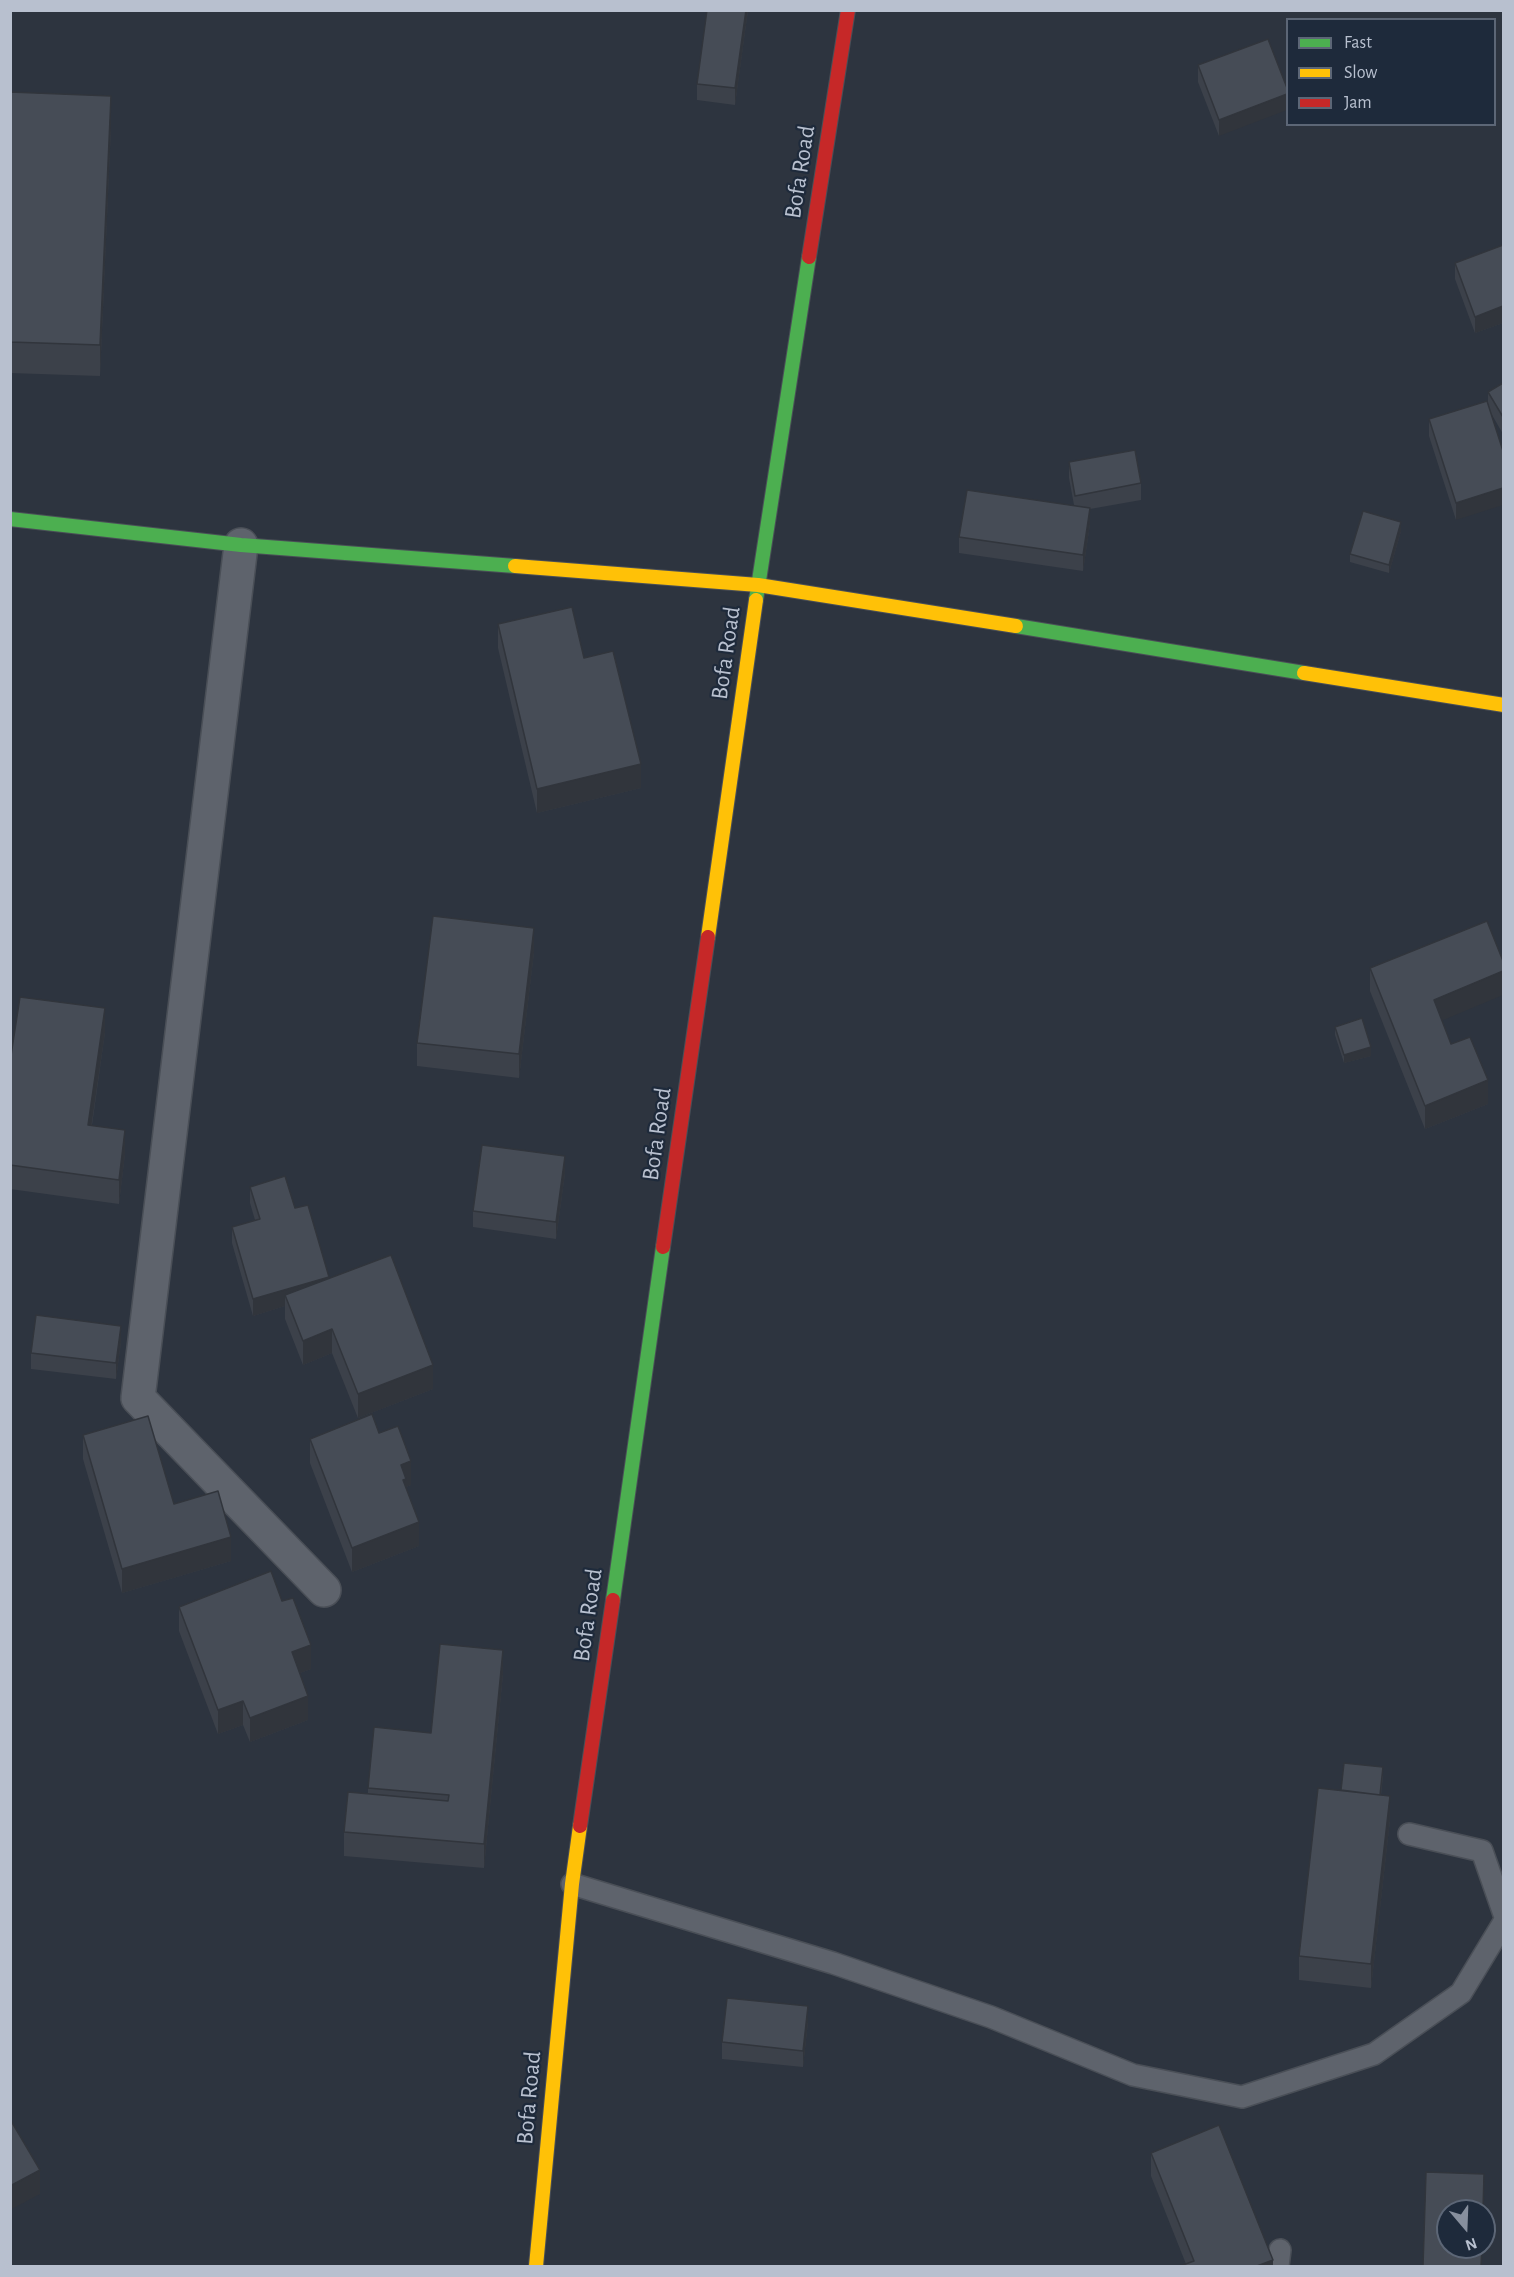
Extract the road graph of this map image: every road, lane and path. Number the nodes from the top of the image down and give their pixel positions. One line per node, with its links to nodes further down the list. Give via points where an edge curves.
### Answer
1 (848, 10): 4 (street, Bofa Road)
2 (10, 519): 3 (street)
3 (241, 545): 4 (street); 6 (street, via 138,1398)
4 (758, 585): 5 (street); 8 (street, Bofa Road)
5 (1503, 705)
6 (324, 1590)
7 (1409, 1834): 9 (lane, via 1482,1851)
8 (572, 1884): 10 (lane, via 833,1963 980,2013 1133,2075 1242,2097 1374,2054 1461,1993); 11 (street, Bofa Road)
9 (1503, 1914)
10 (1503, 1922)
11 (536, 2266)

